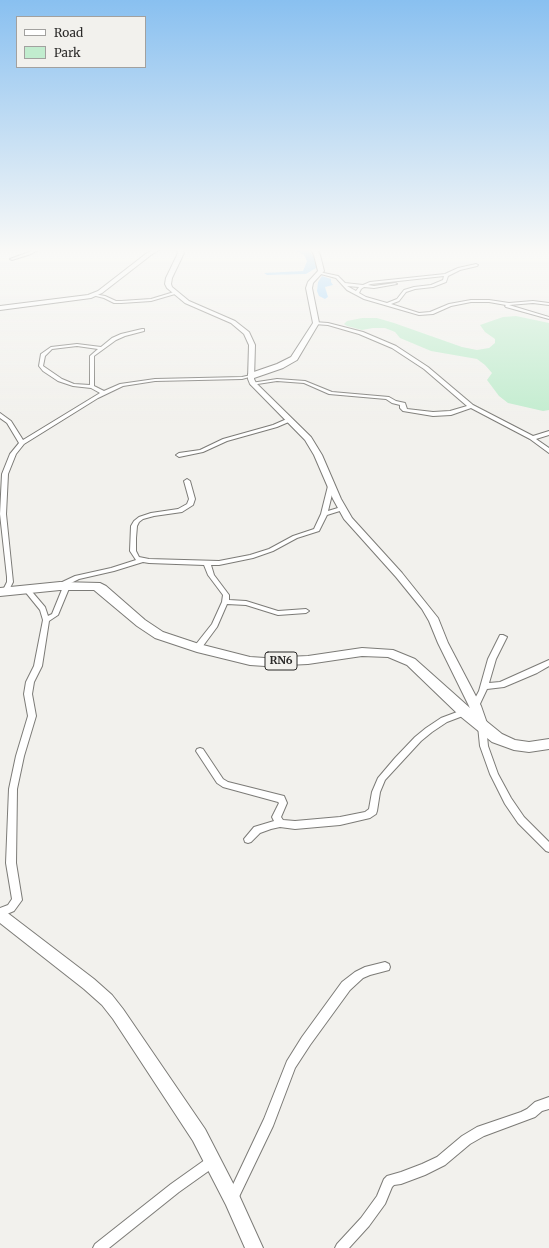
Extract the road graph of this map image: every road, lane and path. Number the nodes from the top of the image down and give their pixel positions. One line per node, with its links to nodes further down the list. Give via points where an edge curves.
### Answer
1 (17, 306): 7 (main road)
2 (196, 306): 12 (main road, via 245,330 252,345)
3 (313, 306): 9 (main road)
4 (390, 306): 5 (street, via 424,314)
5 (449, 306)
6 (509, 306): 8 (street)
7 (0, 308)
8 (549, 318)
9 (316, 323): 12 (main road, via 294,358); 16 (street, via 361,333 394,347 426,368)
10 (142, 330): 11 (street, via 123,335)
11 (101, 348): 14 (street, via 92,358); 14 (street, via 77,345 51,348 43,355 41,362 44,370 60,380 73,385)
12 (251, 376): 13 (main road); 15 (street, via 141,381)
13 (253, 384): 16 (street, via 277,380 305,382 335,394 387,398 403,404 405,410 433,414 451,413); 18 (main road)
14 (92, 387): 15 (street)
15 (102, 393): 21 (street)
16 (471, 406): 20 (street)
17 (0, 415): 21 (street, via 10,422)
18 (289, 420): 23 (street, via 226,440 201,451); 26 (main road, via 318,455)
19 (549, 434): 20 (street)
20 (532, 438): 22 (street)
21 (22, 444): 24 (street)
22 (549, 451)
23 (179, 456)
24 (2, 474): 33 (street, via 3,514 10,577 10,582)
25 (187, 481): 29 (street, via 192,500 190,505 180,511 141,518 134,526 133,551)
26 (331, 486): 27 (main road); 28 (street)
27 (341, 509): 28 (street); 41 (main road, via 425,606 434,620)
28 (324, 514): 30 (street, via 317,530 295,537 267,552 235,560)
29 (141, 560): 30 (street); 31 (street, via 112,570 77,577)
30 (207, 563): 34 (street, via 211,575 226,596)
31 (63, 586): 32 (highway, RN6); 36 (street, via 55,615); 38 (highway, RN6, via 100,587 141,623 159,635)
32 (26, 589): 33 (highway, RN6); 36 (street, via 43,609)
33 (3, 592)
34 (225, 602): 35 (street, via 246,603 278,613); 38 (street, via 215,625)
35 (306, 611)
36 (46, 620): 48 (street, via 38,666 30,682 28,694 32,716 13,789 10,863 17,900 12,908)
37 (503, 637): 40 (street, via 492,659)
38 (197, 648): 41 (highway, RN6, via 250,661 265,662 308,660 362,652 389,653 411,662)
39 (549, 663): 40 (street, via 501,685)
40 (485, 686): 41 (street)
41 (470, 709): 42 (highway, RN6); 45 (street, via 444,720 418,739 382,778 376,792 373,811 367,816 295,825)
42 (482, 726): 43 (highway, RN6, via 497,738 514,746 529,748); 47 (street, via 484,746 494,774 508,801 521,820)
43 (549, 744)
44 (200, 751): 45 (street, via 220,781 226,785 281,799 283,803 276,817)
45 (280, 823): 46 (street, via 257,830)
46 (248, 839)
47 (549, 848)
48 (0, 914): 51 (main road, via 89,984 118,1014 185,1113)
49 (385, 967): 52 (street, via 369,970 346,986 306,1041 291,1065 269,1122)
50 (549, 1103): 55 (street, via 522,1117 481,1131 441,1161 425,1169 391,1180 381,1200 365,1222)
51 (213, 1161): 52 (main road); 53 (street)
52 (232, 1199): 54 (main road)
53 (99, 1248)
54 (254, 1248)
55 (341, 1248)

